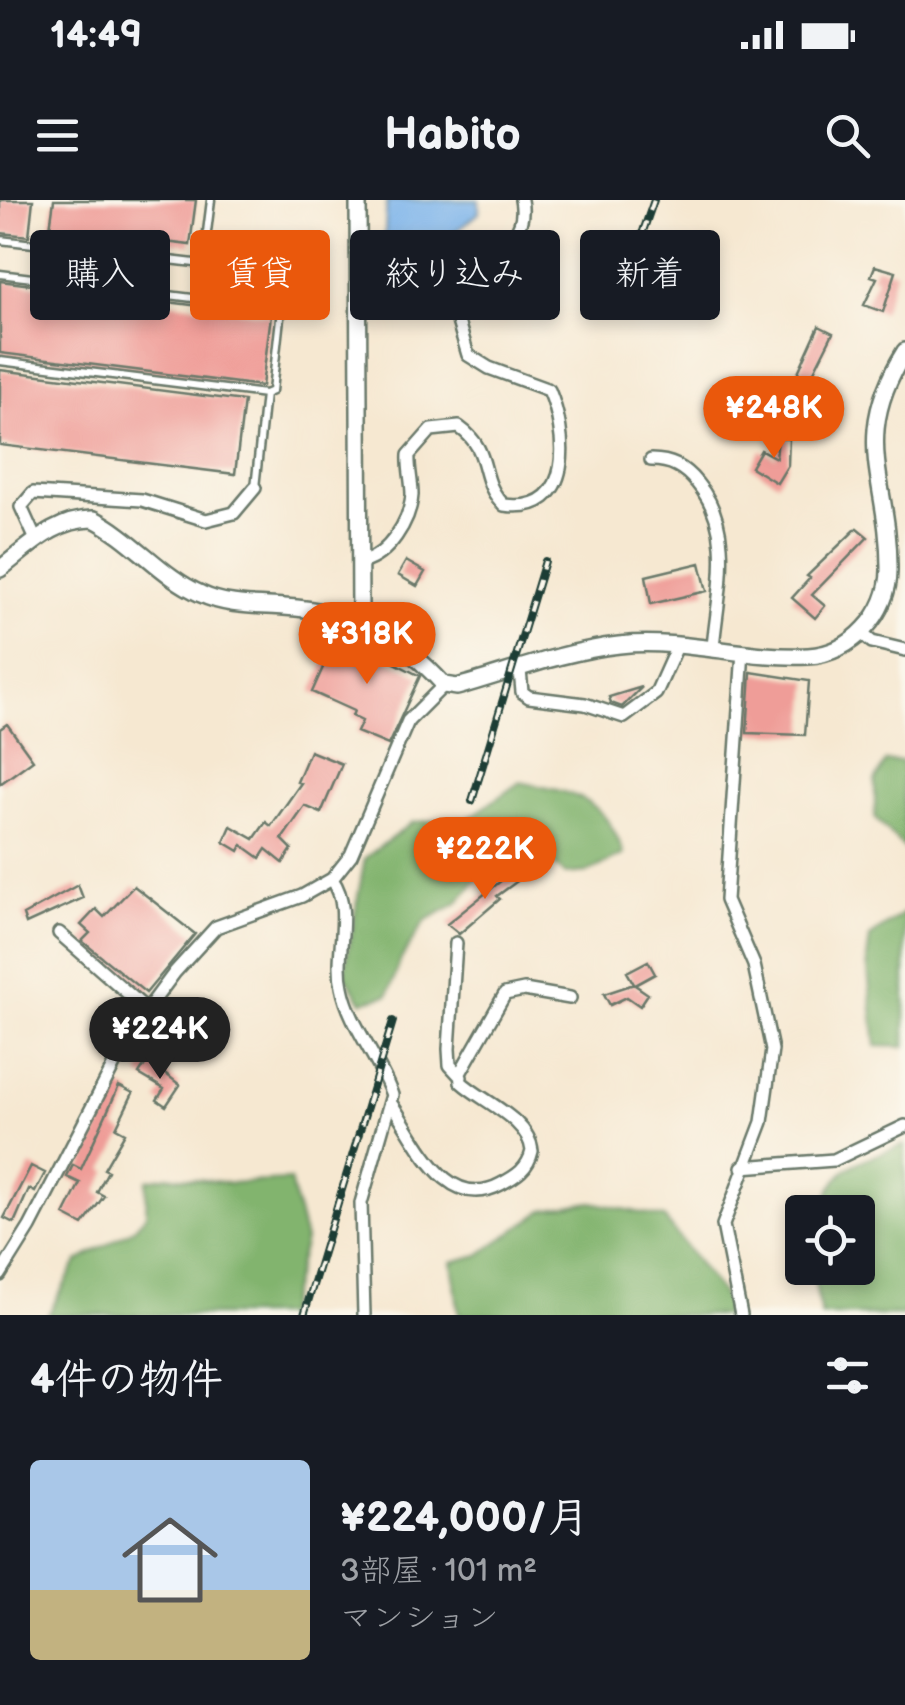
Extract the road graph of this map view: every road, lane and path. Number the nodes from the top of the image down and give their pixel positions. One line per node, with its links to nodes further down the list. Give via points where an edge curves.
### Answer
1 (211, 200): 4 (lane, via 203,264)
2 (358, 200): 12 (street)
3 (520, 200): 12 (street, via 522,222 509,243 462,275 456,315 468,355 549,390 562,432 558,481 520,507 504,505 489,486 487,461 474,438 459,427 431,430 409,454 412,492 403,522 384,554)
4 (0, 240)
5 (0, 274): 8 (lane, via 281,309 272,390)
6 (905, 351): 15 (street, via 874,423 889,584)
7 (0, 362): 8 (lane)
8 (265, 394): 10 (lane)
9 (651, 460): 17 (street, via 690,474 721,522)
10 (254, 488): 11 (street, via 234,513 206,520 142,500 33,493 21,507)
11 (36, 540): 13 (street); 14 (street, via 77,519 94,520 202,595)
12 (362, 562): 14 (street)
13 (0, 568)
14 (360, 620): 21 (street)
15 (860, 632): 18 (street, via 832,652 809,656); 19 (street)
16 (678, 644): 17 (street); 20 (street, via 598,648); 20 (street, via 656,694 624,717 571,700 529,697 522,692)
17 (713, 648): 18 (street)
18 (742, 650): 30 (street, via 726,900 754,966 772,1063 762,1122)
19 (905, 650)
20 (520, 670): 21 (street)
21 (444, 685): 22 (street, via 408,721 350,855)
22 (332, 879): 26 (street, via 216,927); 28 (street, via 343,904 342,992 378,1058)
23 (59, 934): 26 (street)
24 (456, 943): 27 (street, via 449,1048)
25 (570, 998): 27 (street, via 524,990 504,994)
26 (147, 1010): 31 (street)
27 (460, 1076): 28 (street, via 526,1131 532,1144 523,1170 492,1189 450,1184)
28 (392, 1105): 32 (street, via 360,1203)
29 (905, 1126): 30 (street, via 834,1160)
30 (742, 1168): 33 (street, via 723,1225)
31 (0, 1275)
32 (364, 1315)
33 (741, 1315)

